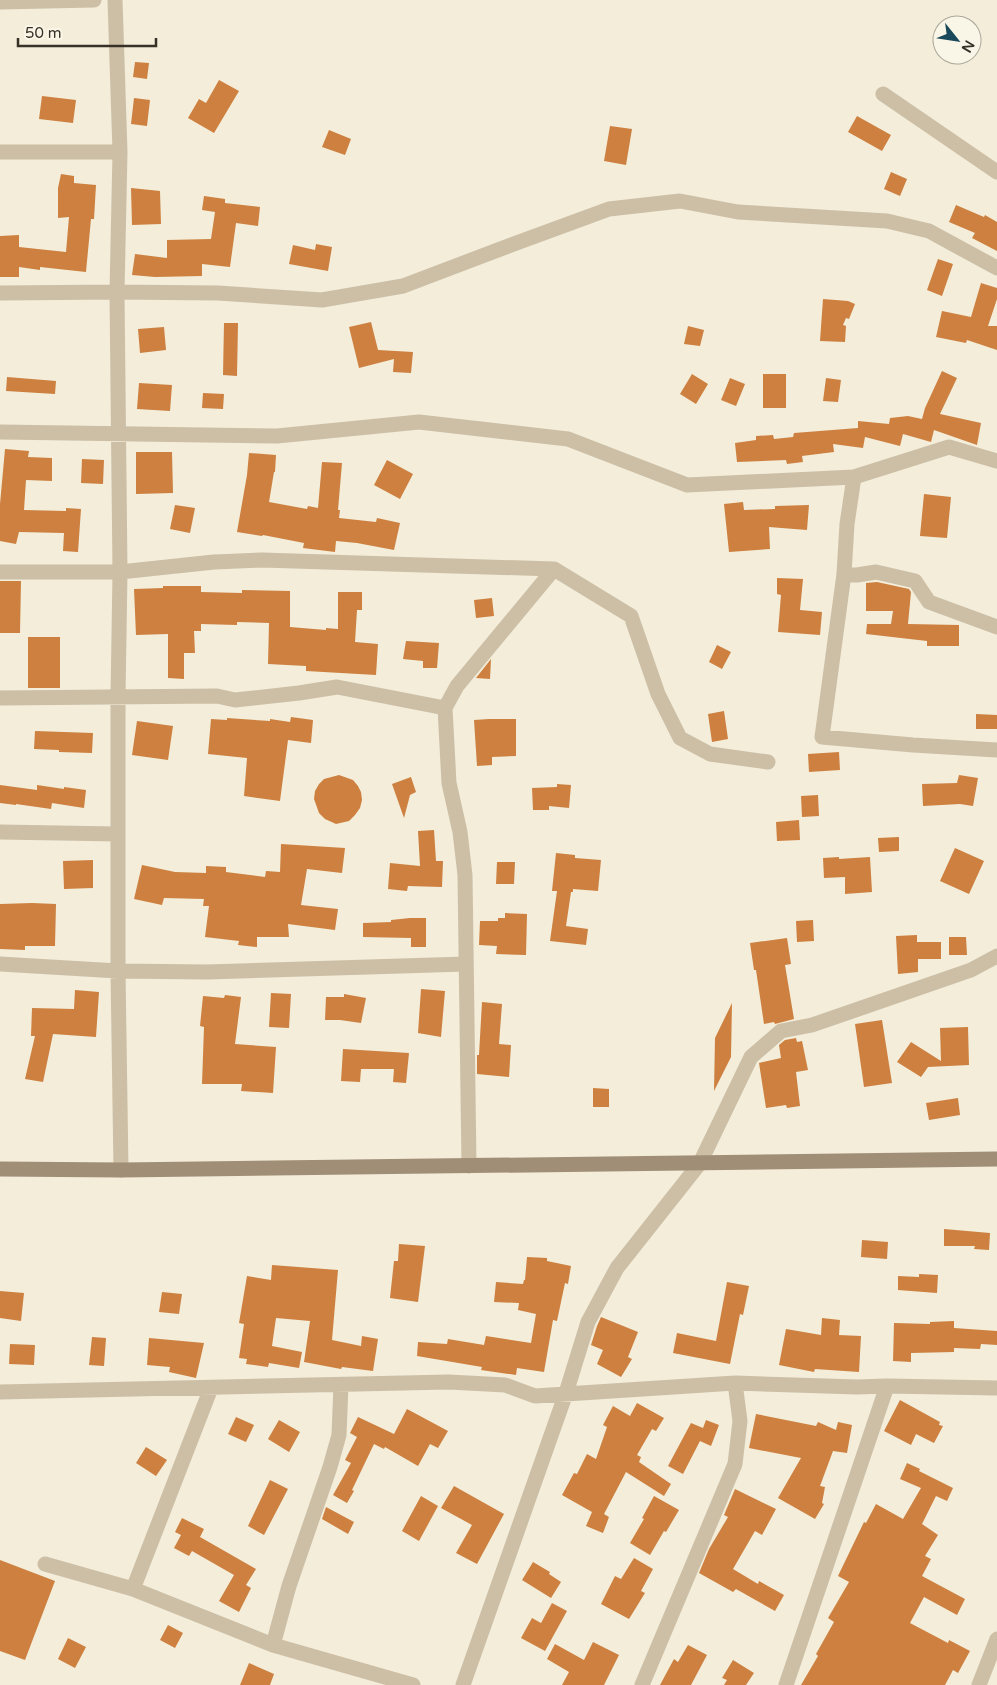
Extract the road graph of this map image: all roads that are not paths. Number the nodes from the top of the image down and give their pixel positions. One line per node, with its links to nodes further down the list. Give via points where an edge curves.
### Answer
1 (94, 0): 3 (street)
2 (115, 0): 6 (street)
3 (0, 2)
4 (883, 94): 7 (street)
5 (0, 152): 6 (street)
6 (120, 152): 9 (street)
7 (997, 172)
8 (997, 268): 9 (street, via 929,231 887,221 738,212 680,201 609,209 403,286 322,300 218,293)
9 (117, 292): 10 (street); 12 (street)
10 (0, 293)
11 (0, 432): 12 (street)
12 (119, 434): 14 (street, via 278,436 419,422 568,439 687,485); 17 (street)
13 (997, 461): 14 (street, via 949,447)
14 (854, 477): 18 (street)
15 (554, 569): 17 (street, via 262,560); 22 (street, via 457,686); 24 (street, via 631,616 658,694 680,738 710,754)
16 (0, 572): 17 (street)
17 (120, 572): 20 (street)
18 (844, 574): 19 (street, via 876,572 915,581 929,602); 23 (street, via 822,737)
19 (997, 627)
20 (118, 697): 21 (street); 22 (street, via 217,696 234,700 337,687); 26 (street)
21 (0, 698)
22 (445, 708): 29 (street, via 449,783 465,875)
23 (997, 750)
24 (768, 762)
25 (0, 832): 26 (street)
26 (118, 834): 30 (street)
27 (997, 956): 32 (street, via 971,970 812,1025 781,1031 751,1057)
28 (0, 964): 30 (street)
29 (466, 964): 30 (street, via 207,972); 33 (street)
30 (118, 971): 35 (street)
31 (997, 1159): 32 (main road)
32 (700, 1163): 33 (main road); 42 (street, via 617,1268 588,1322)
33 (469, 1166): 35 (main road)
34 (0, 1169): 35 (main road)
35 (121, 1170)
36 (735, 1382): 38 (street); 42 (street); 49 (street, via 740,1421 735,1464)
37 (341, 1385): 39 (street); 42 (street, via 449,1382 504,1385 536,1396); 46 (street, via 339,1435 289,1586)
38 (887, 1386): 40 (street); 50 (street)
39 (211, 1388): 41 (street); 44 (street)
40 (997, 1388)
41 (0, 1392)
42 (566, 1393): 48 (street)
43 (45, 1564): 44 (street)
44 (133, 1589): 46 (street)
45 (997, 1639): 51 (street)
46 (273, 1646): 47 (street)
47 (413, 1685)
48 (463, 1685)
49 (642, 1685)
50 (786, 1685)
51 (980, 1685)

